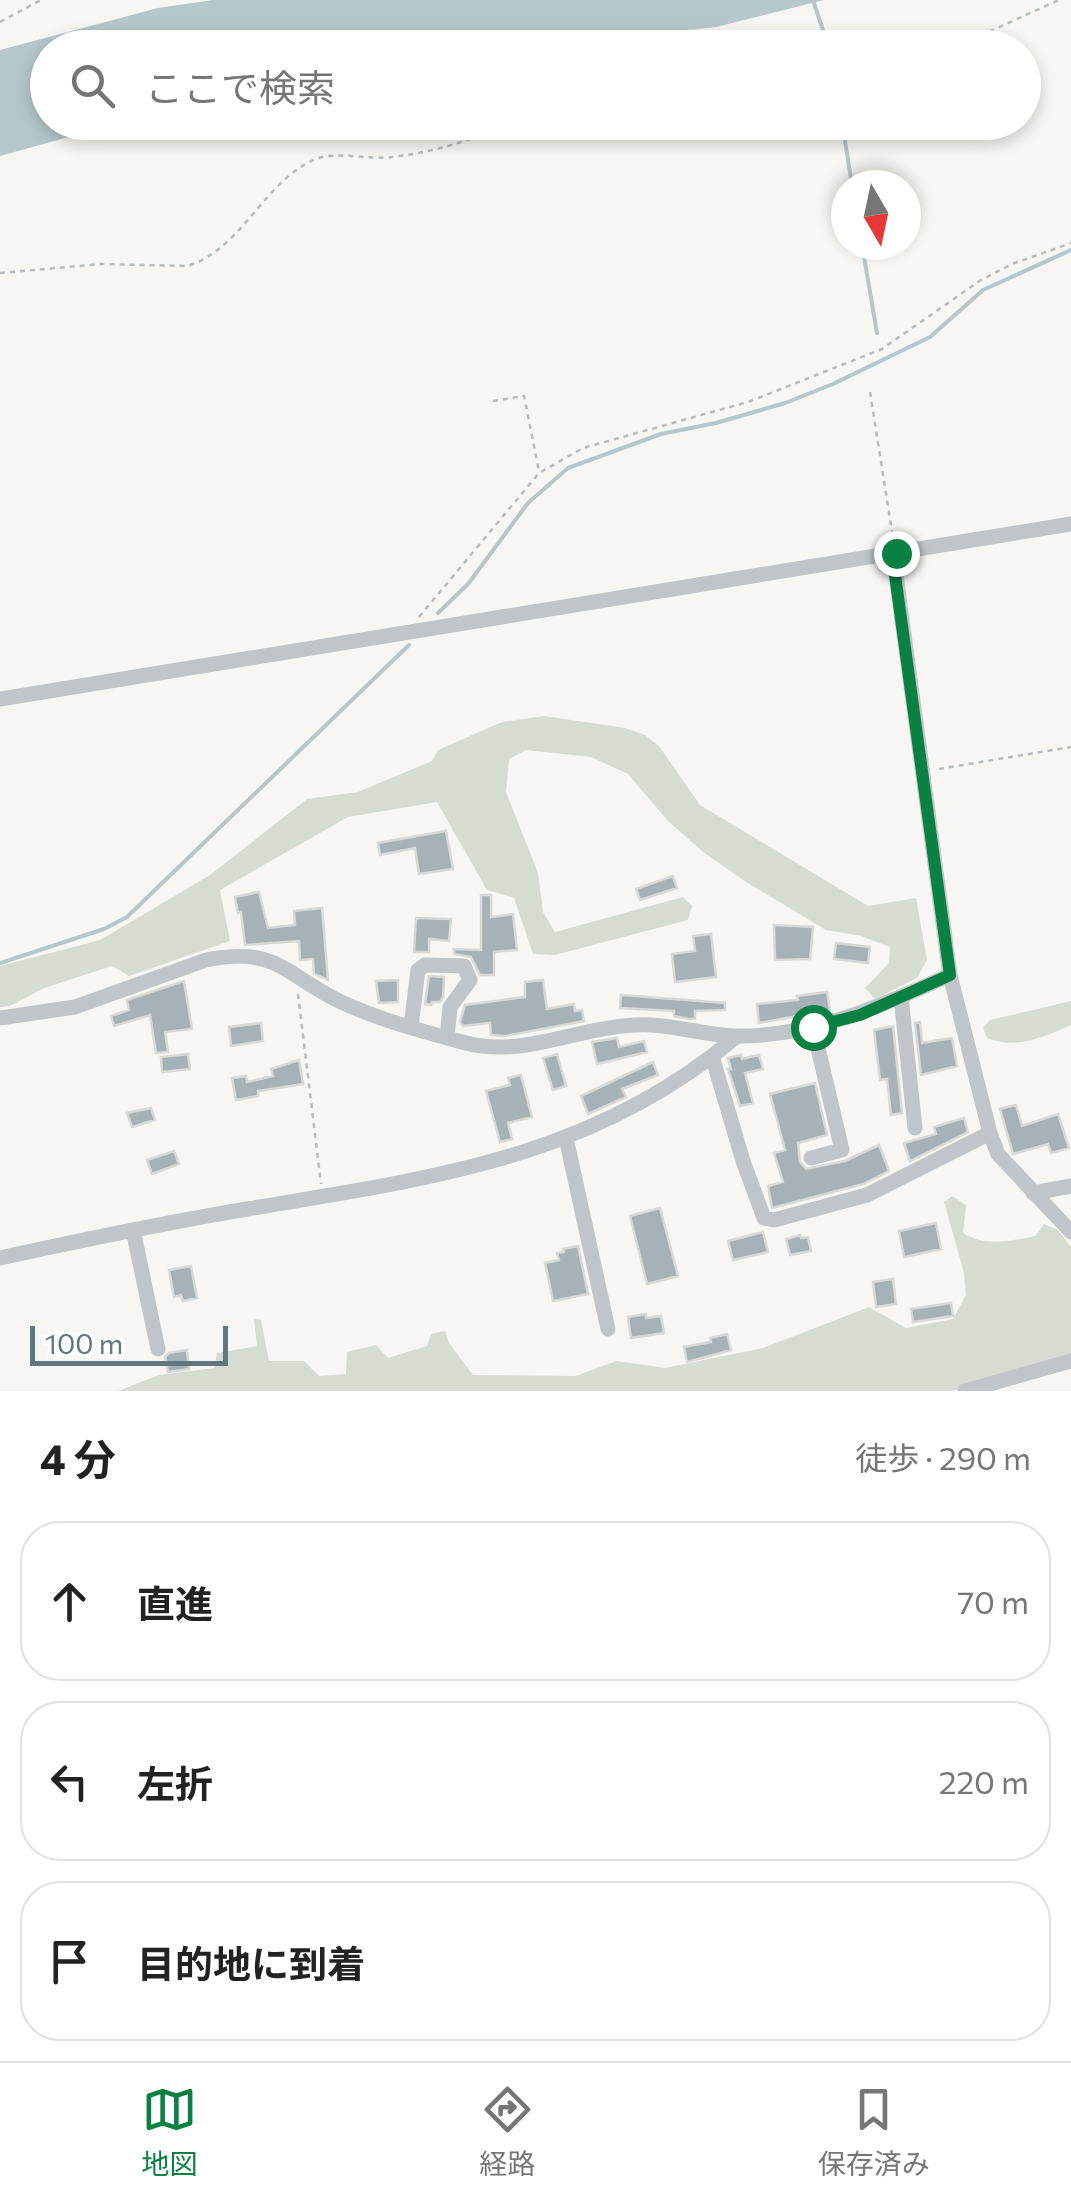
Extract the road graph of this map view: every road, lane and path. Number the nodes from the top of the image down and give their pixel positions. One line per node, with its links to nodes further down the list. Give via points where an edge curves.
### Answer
1 (41, 0): 3 (path)
2 (1059, 0): 4 (path)
3 (0, 22)
4 (993, 30)
5 (473, 140): 7 (path, via 389,158 320,157 293,174 200,263)
6 (1071, 243): 10 (path, via 981,280 882,349 748,402 584,448)
7 (0, 273)
8 (870, 392): 12 (path)
9 (494, 401): 10 (path, via 524,396)
10 (539, 473): 13 (path)
11 (1071, 524): 12 (street)
12 (894, 553): 13 (street); 16 (street)
13 (406, 634): 14 (street)
14 (0, 700)
15 (1071, 747): 16 (path)
16 (922, 772): 18 (street)
17 (295, 972): 20 (street, via 266,959 228,956 75,1007); 21 (street, via 341,1002); 32 (path)
18 (950, 975): 19 (street); 27 (street)
19 (902, 997): 22 (street); 26 (street)
20 (0, 1018)
21 (411, 1026): 24 (street); 24 (street, via 418,970 464,966 470,980 450,1007)
22 (813, 1027): 23 (street); 29 (street, via 842,1150)
23 (737, 1036): 24 (street, via 636,1024 509,1049); 25 (street)
24 (447, 1038)
25 (712, 1056): 27 (street, via 764,1218 852,1200); 28 (street, via 642,1103)
26 (915, 1128)
27 (990, 1133): 31 (street, via 998,1154)
28 (566, 1138): 32 (street, via 480,1166); 36 (street)
29 (810, 1158)
30 (1071, 1186): 31 (street)
31 (1033, 1193): 34 (street)
32 (324, 1196): 33 (street)
33 (133, 1230): 35 (street); 37 (street)
34 (1071, 1232)
35 (0, 1258)
36 (608, 1329)
37 (158, 1348)
38 (1071, 1361): 39 (street)
39 (1008, 1385): 40 (street)
40 (965, 1391)

